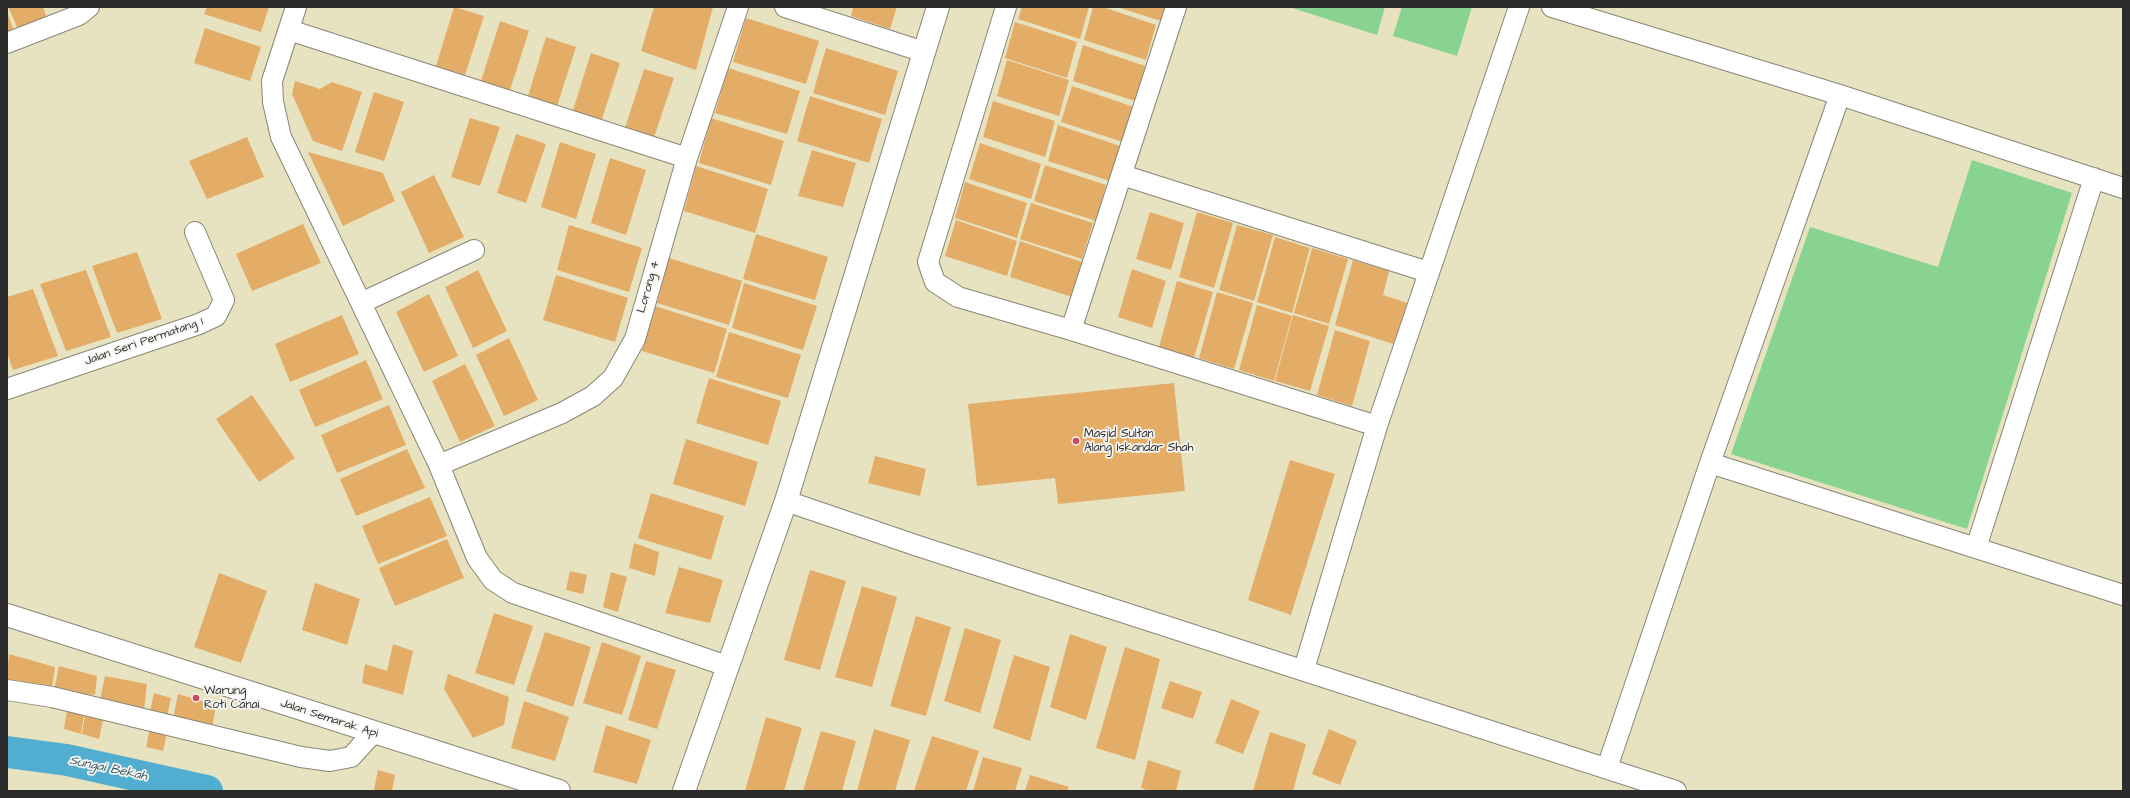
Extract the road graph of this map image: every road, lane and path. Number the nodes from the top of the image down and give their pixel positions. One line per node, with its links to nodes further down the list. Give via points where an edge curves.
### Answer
1 (89, 7): 11 (street, via 80,15)
2 (296, 7): 10 (street)
3 (738, 7): 14 (street, Lorong 4)
4 (785, 7): 12 (street)
5 (938, 7): 12 (street)
6 (1006, 7): 22 (street, via 928,262 935,282 958,298)
7 (1176, 7): 15 (street)
8 (1519, 7): 20 (street)
9 (1552, 7): 13 (street)
10 (289, 30): 14 (street); 21 (street, via 272,81 281,137)
11 (7, 43)
12 (924, 52): 27 (street)
13 (1840, 95): 16 (street); 25 (street)
14 (687, 158): 26 (street, Lorong 4, via 634,339 613,378 594,396 562,413)
15 (1122, 176): 20 (street); 22 (street)
16 (2094, 178): 17 (street); 28 (street)
17 (2123, 188)
18 (195, 232): 23 (street, Jalan Seri Permatang 1, via 224,300 216,316)
19 (474, 250): 21 (street)
20 (1428, 272): 24 (street)
21 (361, 303): 26 (street)
22 (1071, 330): 24 (street)
23 (7, 389)
24 (1377, 426): 32 (street)
25 (1710, 463): 28 (street); 35 (street)
26 (439, 465): 31 (street, via 477,558 493,580 512,593)
27 (786, 501): 31 (street); 32 (street)
28 (1976, 548): 29 (street)
29 (2123, 595)
30 (7, 615): 34 (street, Jalan Semarak Api)
31 (727, 666): 37 (street)
32 (1304, 670): 35 (street)
33 (7, 690): 34 (street, via 52,697 301,757 330,761 351,757)
34 (373, 733): 36 (street, Jalan Semarak Api)
35 (1607, 768): 38 (street)
36 (559, 791)
37 (684, 791)
38 (1676, 791)

